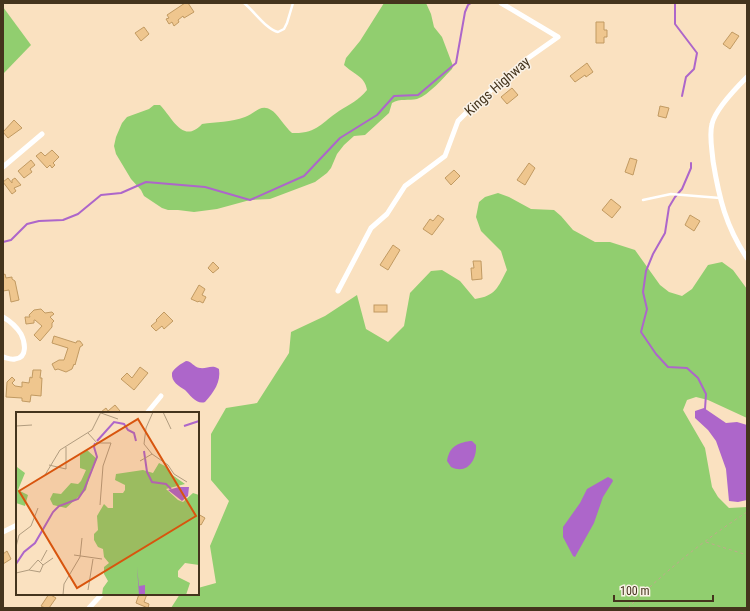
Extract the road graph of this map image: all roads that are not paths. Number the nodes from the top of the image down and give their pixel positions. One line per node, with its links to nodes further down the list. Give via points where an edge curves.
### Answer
1 (244, 3): 2 (lane, via 272,31 278,32 284,29)
2 (293, 3)
3 (501, 3): 10 (street, Kings Highway, via 558,37 524,61 458,121 445,156 404,186 387,214 371,228)
4 (747, 77): 7 (street, via 729,96 712,123 711,146)
5 (42, 134): 6 (street)
6 (3, 167)
7 (720, 198): 8 (lane, via 671,194); 9 (street, via 736,241)
8 (643, 200)
9 (747, 258)
10 (338, 290)
11 (3, 317): 12 (street, via 12,323 25,346 23,356 19,359)
12 (3, 357)
13 (161, 396): 14 (street)
14 (148, 412)
15 (16, 526): 16 (street)
16 (3, 532)
17 (101, 595): 18 (street)
18 (89, 608)

